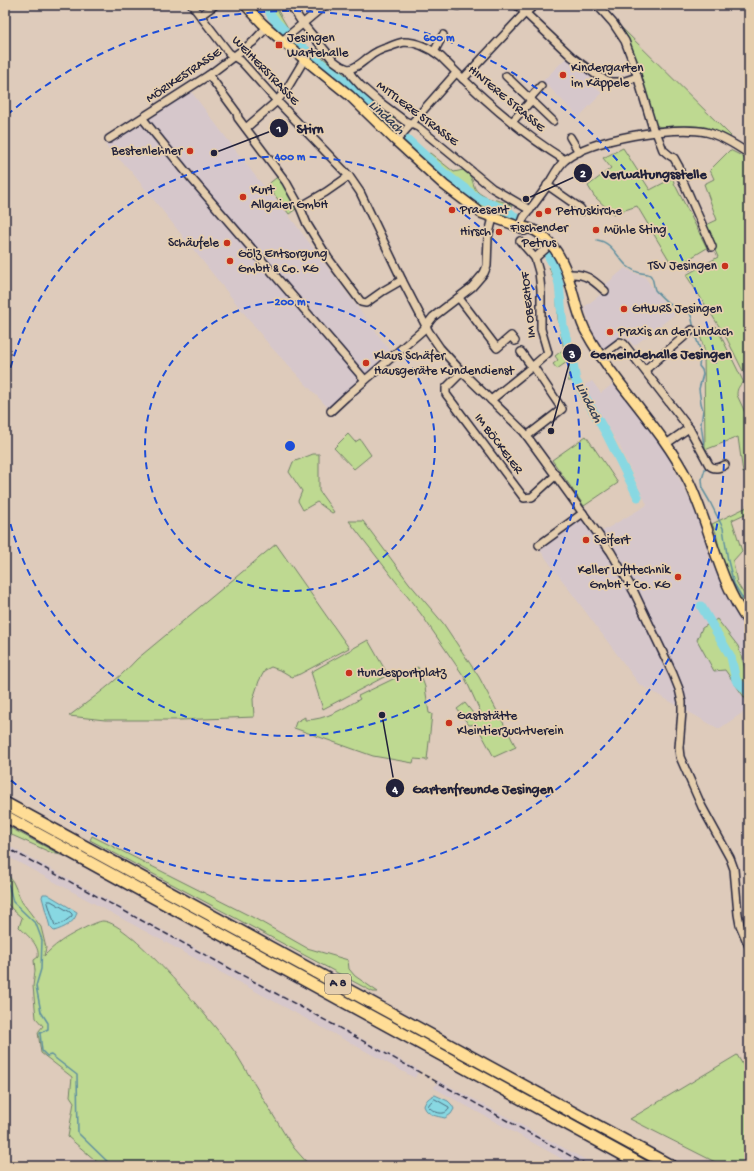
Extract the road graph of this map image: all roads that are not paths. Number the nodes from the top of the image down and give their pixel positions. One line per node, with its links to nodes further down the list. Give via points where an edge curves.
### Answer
1 (192, 5): 10 (street, WEIHERSTRASSE)
2 (215, 5): 10 (street)
3 (245, 5): 12 (main road)
4 (290, 5): 11 (street, MITTLERE STRASSE)
5 (325, 5): 11 (street)
6 (517, 5): 9 (street)
7 (535, 5): 9 (street)
8 (597, 5): 22 (street, via 625,41)
9 (525, 13): 22 (street, via 572,57 599,77 611,82 622,82); 23 (street)
10 (200, 15): 16 (street, WEIHERSTRASSE, via 228,53)
11 (300, 25): 14 (street); 18 (street, MITTLERE STRASSE, via 334,61)
12 (267, 27): 14 (main road); 16 (street, MÖRIKESTRASSE)
13 (443, 35): 15 (street)
14 (284, 39): 17 (main road)
15 (434, 52): 18 (street, HINTERE STRASSE, via 417,44 403,42 383,49 354,68); 19 (street, HINTERE STRASSE)
16 (234, 57): 20 (street, MÖRIKESTRASSE); 26 (street, WEIHERSTRASSE, via 241,61)
17 (304, 60): 26 (street); 35 (main road, via 350,96)
18 (348, 69): 30 (street, MITTLERE STRASSE, via 361,86 405,122)
19 (456, 73): 23 (street, HINTERE STRASSE); 30 (street)
20 (209, 75): 27 (street, MÖRIKESTRASSE); 31 (street)
21 (506, 76): 25 (street)
22 (637, 77): 32 (street)
23 (463, 79): 28 (street, HINTERE STRASSE)
24 (541, 86): 25 (street)
25 (530, 100): 28 (street); 29 (street)
26 (277, 101): 31 (street); 39 (street, WEIHERSTRASSE)
27 (143, 118): 34 (street, MÖRIKESTRASSE); 62 (street, via 191,178)
28 (512, 122): 38 (street, HINTERE STRASSE)
29 (553, 122)
30 (411, 124): 35 (street); 42 (street, MITTLERE STRASSE, via 492,188)
31 (246, 128): 41 (street, via 286,182)
32 (655, 132): 36 (street, via 612,140); 37 (street, via 706,132 728,140); 48 (street, via 663,150 680,166 682,179)
33 (570, 137): 36 (street)
34 (109, 139)
35 (398, 139): 44 (main road, via 456,196)
36 (579, 152): 38 (street)
37 (749, 154)
38 (565, 160): 40 (street)
39 (349, 176): 41 (street); 51 (street, WEIHERSTRASSE, via 360,192)
40 (547, 185): 42 (street); 43 (street)
41 (300, 207): 51 (street, via 307,224 328,258 361,302 366,303)
42 (530, 210): 45 (street)
43 (582, 211)
44 (493, 218): 45 (main road); 53 (street, via 488,237 487,266 472,287)
45 (520, 227): 47 (main road, via 533,229)
46 (520, 241): 49 (street, IM OBERHOF)
47 (551, 244): 49 (street, IM OBERHOF); 50 (main road, via 559,254)
48 (712, 247)
49 (535, 258): 59 (street, IM OBERHOF, via 541,290 542,329 548,353)
50 (568, 274): 52 (street, via 592,278); 58 (main road, via 584,328)
51 (402, 280): 54 (street, WEIHERSTRASSE)
52 (605, 292)
53 (459, 298): 54 (street, via 433,317); 56 (street, via 497,348 511,336)
54 (426, 326): 61 (street, WEIHERSTRASSE, via 440,348); 62 (street)
55 (692, 330): 60 (street)
56 (515, 341)
57 (521, 352): 59 (street)
58 (600, 357): 60 (street, via 620,342); 67 (main road)
59 (533, 367): 63 (street); 66 (street, via 562,409)
60 (645, 370): 65 (street)
61 (462, 372): 63 (street, WEIHERSTRASSE); 69 (street, IM BÖCKELER, via 446,388 446,394 524,498 532,497)
62 (365, 380): 64 (street)
63 (491, 400): 66 (street, WEIHERSTRASSE)
64 (331, 411)
65 (689, 428): 67 (street); 68 (street, via 709,465 718,468)
66 (527, 436): 69 (street, WEIHERSTRASSE)
67 (666, 444): 72 (main road, via 688,481 728,586)
68 (725, 465)
69 (556, 475): 70 (street, WEIHERSTRASSE)
70 (583, 513): 71 (street); 75 (street, WEIHERSTRASSE, via 611,552 634,592 673,674 682,702 680,757 734,869 740,926)
71 (539, 545)
72 (749, 623)
73 (5, 803): 77 (highway, A 8)
74 (5, 816): 76 (highway, A 8)
75 (749, 946)
76 (644, 1166)
77 (670, 1166)

